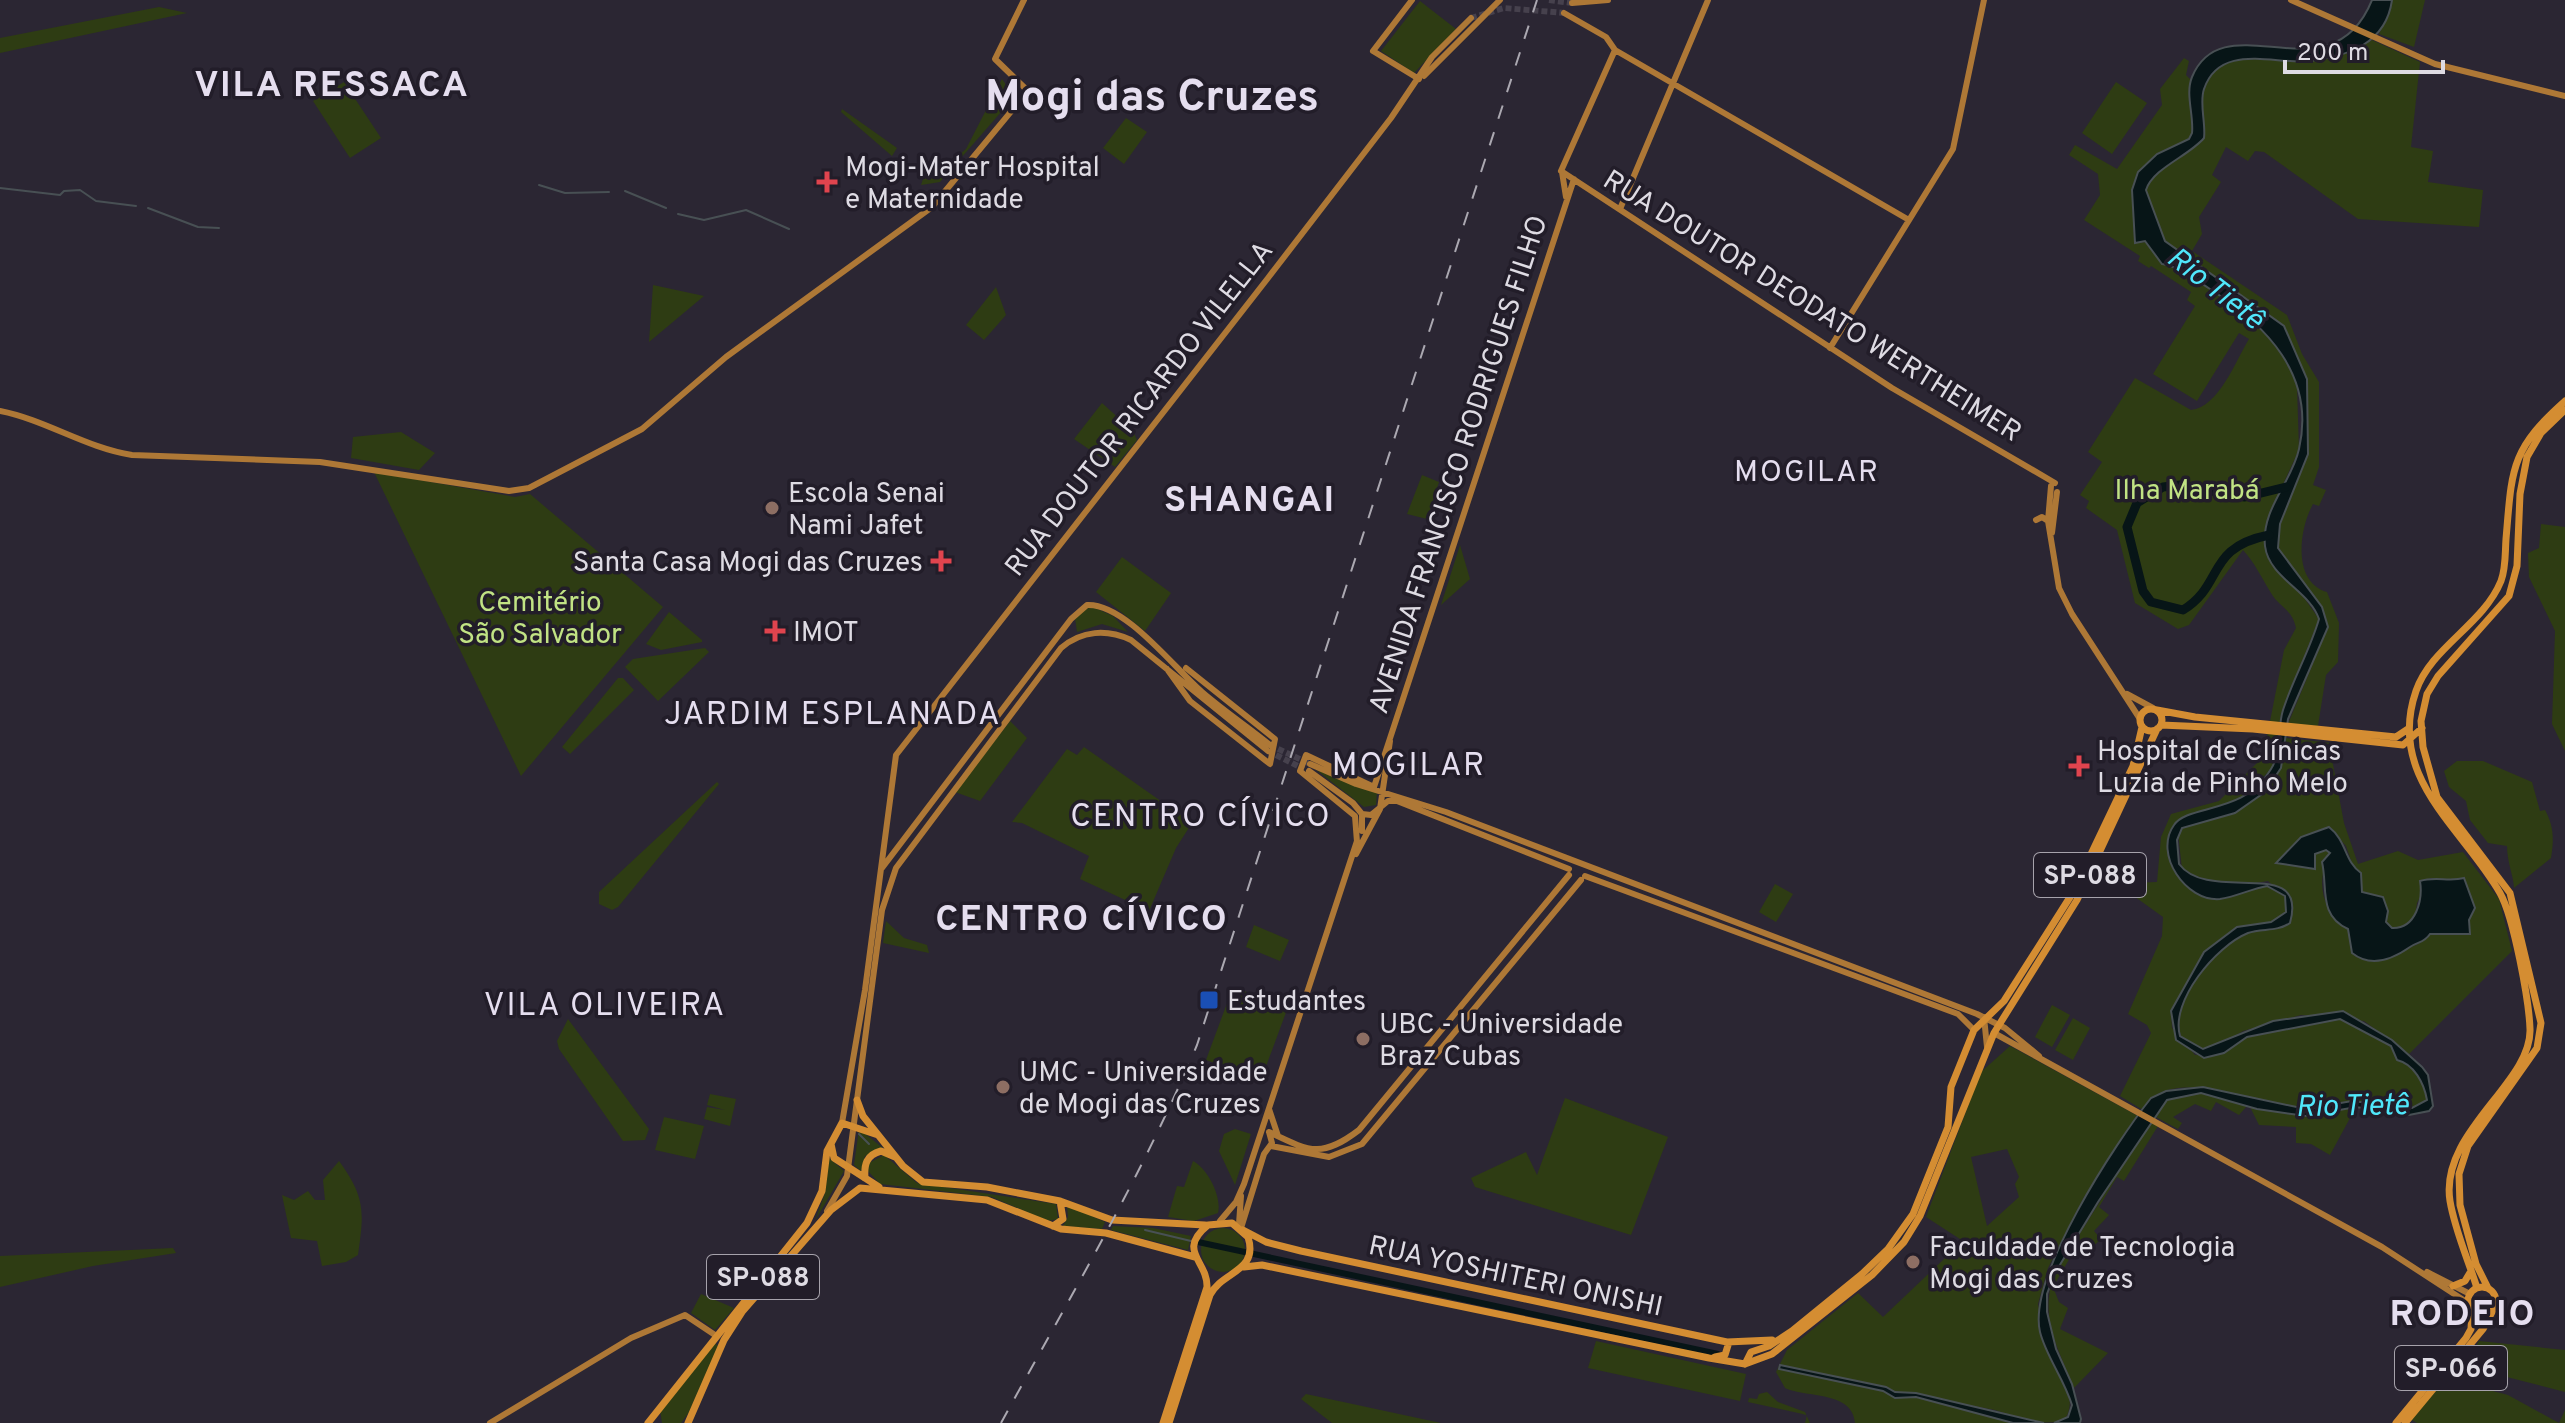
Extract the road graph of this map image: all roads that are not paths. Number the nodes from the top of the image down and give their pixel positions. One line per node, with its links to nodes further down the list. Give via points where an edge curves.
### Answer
1 (1024, 0): 12 (main road, via 995,59)
2 (1412, 0): 13 (main road, via 1373,51)
3 (1500, 0): 13 (main road)
4 (1608, 0): 8 (main road)
5 (1708, 0): 14 (main road)
6 (1984, 0): 21 (main road, via 1953,149)
7 (2291, 0): 15 (main road, via 2443,67)
8 (1572, 3)
9 (1564, 13): 11 (main road, via 1606,37)
10 (1471, 18): 13 (main road, via 1432,57)
11 (1615, 50): 14 (main road); 17 (main road)
12 (1016, 79): 16 (main road, via 1022,93); 16 (main road, via 1028,91)
13 (1419, 79): 49 (main road, RUA DOUTOR RICARDO VILELLA, via 901,748 893,763)
14 (1674, 83): 20 (main road); 21 (main road)
15 (2565, 96)
16 (1018, 103): 25 (main road, via 932,207 726,357 642,429 529,488 509,491 320,462 141,456 108,450)
17 (1561, 171): 18 (main road, RUA DOUTOR DEODATO WERTHEIMER); 19 (main road, AVENIDA FRANCISCO RODRIGUES FILHO)
18 (1574, 179): 19 (main road, AVENIDA FRANCISCO RODRIGUES FILHO); 20 (main road, RUA DOUTOR DEODATO WERTHEIMER)
19 (1566, 200): 43 (main road, AVENIDA FRANCISCO RODRIGUES FILHO)
20 (1620, 209): 22 (main road, RUA DOUTOR DEODATO WERTHEIMER)
21 (1909, 220): 22 (main road)
22 (1830, 348): 26 (main road, RUA DOUTOR DEODATO WERTHEIMER)
23 (2565, 401): 40 (main road, via 2519,451 2502,580 2479,617 2424,676)
24 (2565, 410): 39 (main road, via 2541,433 2527,457 2512,589 2432,685)
25 (0, 411)
26 (2054, 487): 28 (main road); 29 (main road)
27 (2036, 520): 28 (main road)
28 (2048, 521): 29 (main road)
29 (2051, 536): 34 (main road, via 2063,597)
30 (1071, 619): 31 (main road); 32 (main road, SP-088, via 1083,607 1103,605); 49 (main road, SP-088)
31 (1080, 637): 33 (main road, SP-088, via 1103,632 1124,637); 50 (main road, SP-088, via 1052,659)
32 (1166, 655): 33 (main road, SP-088, via 1269,748 1197,696); 33 (main road, via 1275,739 1270,764 1190,701)
33 (1166, 666)
34 (2124, 692): 35 (main road); 36 (main road)
35 (2155, 709): 36 (main road, via 2143,712); 37 (main road); 38 (main road, via 2162,718)
36 (2141, 723): 38 (main road, via 2151,731); 57 (main road, SP-088, via 2133,766 2072,894 2004,1001)
37 (2254, 726): 38 (main road); 41 (main road)
38 (2159, 727): 58 (main road, SP-088, via 2077,900)
39 (2422, 728): 42 (main road); 93 (main road, via 2437,797 2510,893 2540,1009 2537,1048 2468,1146 2459,1174 2460,1205)
40 (2408, 729): 41 (main road, via 2396,737); 42 (main road)
41 (2299, 731): 42 (main road, via 2403,745)
42 (2410, 740): 89 (main road, via 2432,802 2502,895 2530,1021 2530,1042 2520,1061 2457,1154 2450,1199)
43 (1377, 788): 44 (main road, AVENIDA FRANCISCO RODRIGUES FILHO); 45 (main road, via 1310,768); 46 (main road, via 1306,755 1300,771 1355,816); 48 (main road)
44 (1380, 809): 45 (main road); 47 (main road, AVENIDA FRANCISCO RODRIGUES FILHO); 51 (main road, via 1397,801)
45 (1362, 814): 46 (main road, AVENIDA FRANCISCO RODRIGUES FILHO)
46 (1357, 842): 47 (main road, AVENIDA FRANCISCO RODRIGUES FILHO)
47 (1350, 864): 66 (main road, AVENIDA FRANCISCO RODRIGUES FILHO)
48 (1581, 864): 51 (main road); 52 (main road); 57 (main road)
49 (884, 865): 50 (main road); 53 (main road); 68 (main road, SP-088)
50 (896, 868): 53 (main road, SP-088)
51 (1569, 872): 52 (main road, via 1573,880); 54 (main road)
52 (1583, 878): 55 (main road); 59 (main road, via 1958,1014)
53 (885, 896): 65 (main road, SP-088)
54 (1480, 986): 55 (main road); 56 (main road); 67 (main road)
55 (1492, 990): 56 (main road)
56 (1485, 999): 71 (main road)
57 (1984, 1017): 58 (main road); 59 (main road, SP-088); 61 (main road)
58 (1999, 1023): 60 (main road); 62 (main road)
59 (1974, 1030): 63 (main road)
60 (1994, 1033): 61 (main road); 62 (main road)
61 (1987, 1047): 64 (main road)
62 (2039, 1056): 88 (main road)
63 (1959, 1069): 64 (main road, via 1961,1086); 97 (main road, via 1950,1094 1948,1127 1906,1224 1862,1274)
64 (1974, 1079): 101 (main road, via 1926,1204 1904,1242 1872,1275 1781,1348)
65 (857, 1100): 69 (main road, SP-088); 72 (main road)
66 (1269, 1107): 70 (main road, AVENIDA FRANCISCO RODRIGUES FILHO); 73 (main road)
67 (1368, 1122): 71 (main road); 73 (main road, via 1338,1145 1322,1150)
68 (842, 1123): 69 (main road); 74 (main road, SP-088)
69 (854, 1125): 72 (main road); 77 (main road, SP-088)
70 (1265, 1130): 73 (main road); 75 (main road); 79 (main road, AVENIDA FRANCISCO RODRIGUES FILHO)
71 (1377, 1131): 75 (main road, via 1353,1150 1329,1157)
72 (880, 1135): 76 (main road)
73 (1278, 1136)
74 (831, 1142): 77 (main road, via 832,1154); 96 (main road, SP-088, via 813,1213)
75 (1271, 1146): 85 (main road)
76 (897, 1158): 78 (main road, via 881,1151 871,1156); 81 (main road, via 923,1182)
77 (848, 1167): 78 (main road); 83 (main road, SP-088, via 838,1195)
78 (865, 1178): 80 (main road)
79 (1244, 1184): 82 (main road, AVENIDA FRANCISCO RODRIGUES FILHO); 85 (main road, AVENIDA FRANCISCO RODRIGUES FILHO)
80 (881, 1188): 83 (main road, via 855,1190); 84 (main road, via 997,1202)
81 (1060, 1201): 82 (main road, via 1112,1220 1194,1227); 84 (main road, via 1063,1219)
82 (1217, 1222): 85 (main road); 86 (main road, AVENIDA FRANCISCO RODRIGUES FILHO, via 1195,1239)
83 (816, 1226): 98 (main road, SP-088)
84 (1053, 1226): 86 (main road, via 1106,1233)
85 (1241, 1228): 87 (main road, AVENIDA FRANCISCO RODRIGUES FILHO, via 1250,1244); 99 (main road, RUA YOSHITERI ONISHI, via 1266,1242 1301,1251)
86 (1195, 1257): 90 (main road)
87 (1244, 1267): 91 (main road); 100 (main road, RUA YOSHITERI ONISHI, via 1262,1265)
88 (2423, 1271): 92 (main road); 94 (main road)
89 (2471, 1271): 92 (main road); 94 (main road)
90 (1204, 1272): 91 (main road); 107 (main road, via 1207,1287)
91 (1227, 1277): 108 (main road, via 1210,1295)
92 (2453, 1286): 94 (main road)
93 (2488, 1288): 94 (main road); 95 (main road, via 2495,1296)
94 (2472, 1299): 95 (main road, via 2480,1315); 109 (main road, SP-066, via 2466,1338)
95 (2493, 1310): 110 (main road, SP-066)
96 (715, 1335): 98 (main road); 102 (main road, SP-088); 103 (main road, via 685,1315 631,1338)
97 (1782, 1337): 99 (main road, RUA YOSHITERI ONISHI); 101 (main road, via 1751,1352)
98 (724, 1340): 106 (main road, SP-088)
99 (1729, 1342): 100 (main road, via 1724,1356)
100 (1709, 1358): 101 (main road, RUA YOSHITERI ONISHI)
101 (1745, 1364)
102 (654, 1416): 104 (main road, SP-088); 105 (main road)
103 (490, 1423)
104 (648, 1423)
105 (661, 1423)
106 (688, 1423)
107 (1163, 1423)
108 (1169, 1423)
109 (2396, 1423)
110 (2405, 1423)

